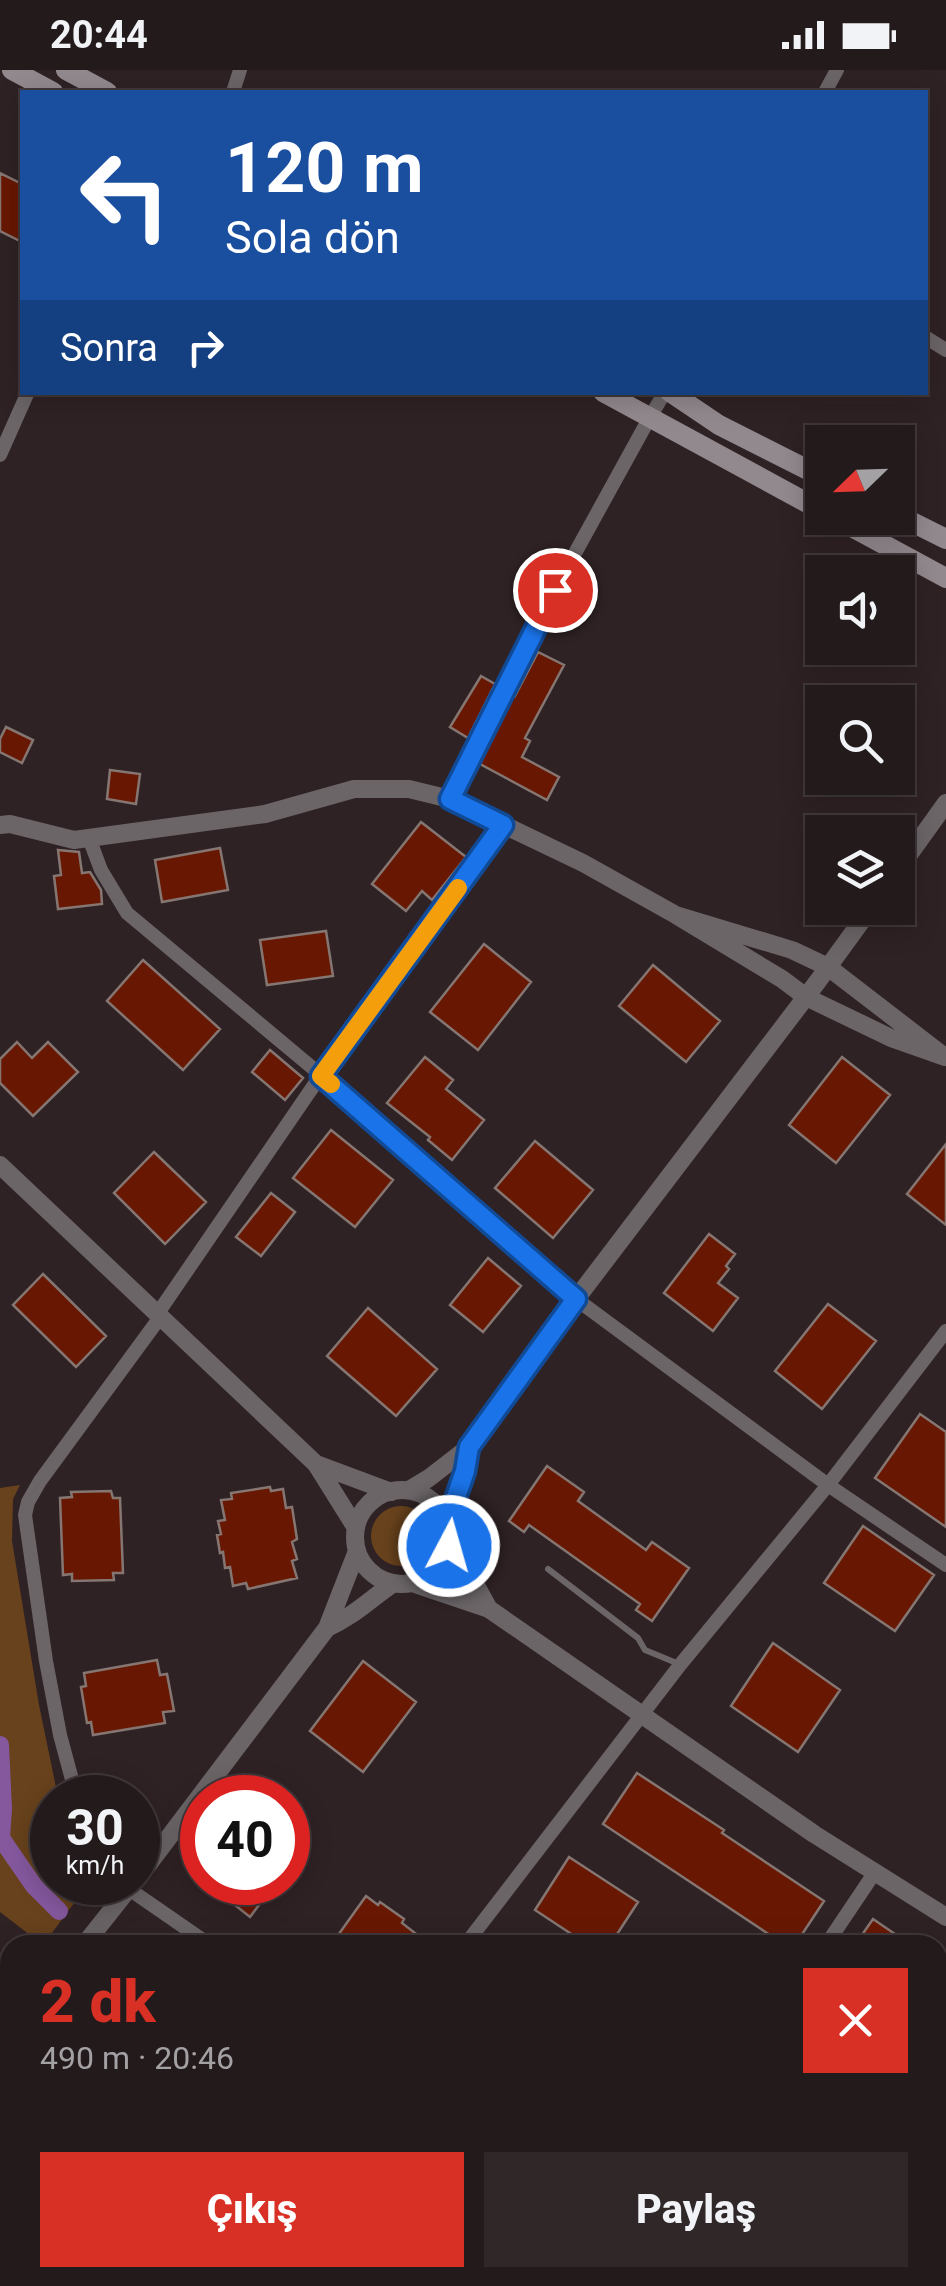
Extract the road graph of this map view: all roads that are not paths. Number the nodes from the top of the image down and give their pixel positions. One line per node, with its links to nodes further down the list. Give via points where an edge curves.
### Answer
1 (12, 70): 3 (main road)
2 (76, 72): 4 (main road)
3 (49, 90)
4 (103, 90)
5 (27, 395): 10 (street)
6 (609, 395): 9 (main road)
7 (666, 395): 9 (street)
8 (673, 395): 11 (main road)
9 (650, 417): 12 (main road); 17 (street)
10 (0, 455)
11 (805, 468)
12 (805, 502)
13 (915, 524): 15 (main road)
14 (866, 535): 16 (main road)
15 (946, 539)
16 (946, 578)
17 (450, 799): 20 (street); 21 (street, via 409,789 354,789 265,814)
18 (946, 803): 22 (street)
19 (0, 825): 21 (street)
20 (503, 825): 23 (street); 28 (street)
21 (89, 838): 28 (street, via 127,913)
22 (915, 846)
23 (676, 916): 25 (street); 26 (street)
24 (858, 925): 25 (street)
25 (828, 966): 26 (street); 27 (street)
26 (806, 997): 27 (street); 30 (street)
27 (946, 1058)
28 (321, 1076): 30 (street); 31 (street)
29 (0, 1165): 31 (street)
30 (576, 1299): 33 (street); 35 (street)
31 (159, 1314): 34 (street); 48 (street, via 28,1502 46,1660)
32 (946, 1331): 35 (street)
33 (469, 1447): 36 (street); 37 (street)
34 (316, 1464): 36 (street); 38 (street)
35 (828, 1485): 41 (street); 46 (street)
36 (400, 1491): 37 (street, via 434,1502); 38 (street, via 375,1498)
37 (447, 1523): 39 (street)
38 (356, 1528): 40 (street)
39 (447, 1551): 43 (street, via 433,1573); 44 (street)
40 (358, 1552): 43 (street, via 373,1574); 45 (street)
41 (946, 1565)
42 (548, 1569): 46 (lane, via 645,1650)
43 (403, 1583): 44 (street); 45 (street)
44 (489, 1609): 47 (street)
45 (327, 1628): 49 (street)
46 (680, 1664): 47 (street)
47 (641, 1715): 50 (street); 56 (street)
48 (70, 1775)
49 (160, 1845)
50 (874, 1872): 53 (street); 57 (street)
51 (114, 1905): 54 (street)
52 (159, 1905): 55 (street)
53 (946, 1916)
54 (92, 1935)
55 (197, 1935)
56 (474, 1935)
57 (833, 1935)

